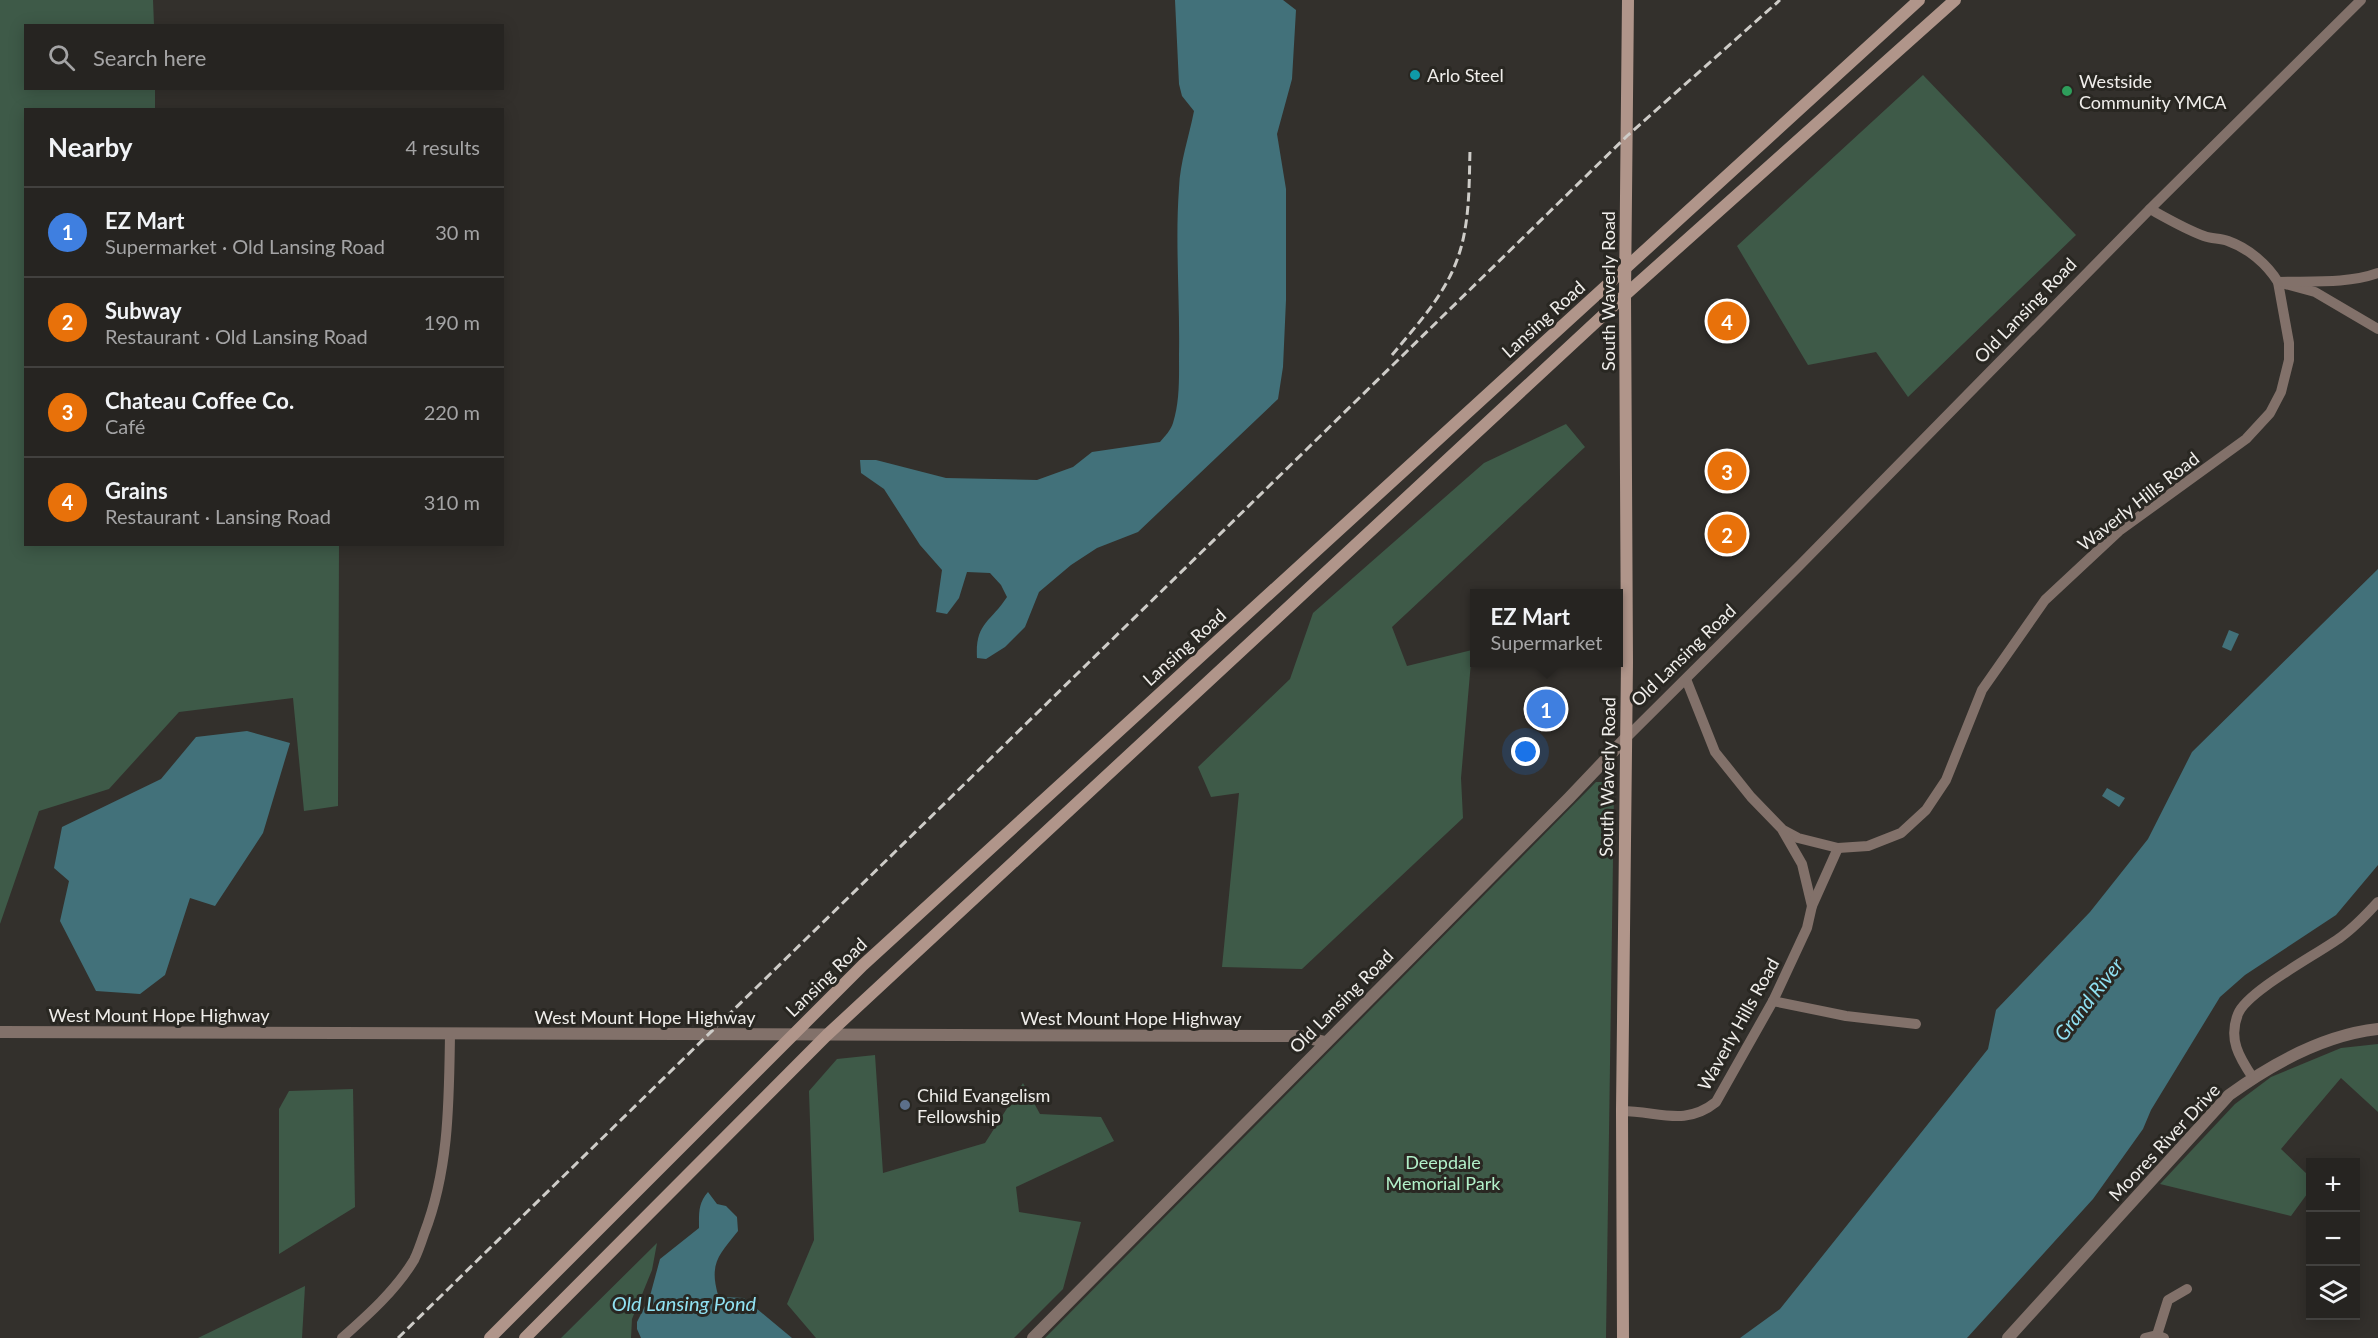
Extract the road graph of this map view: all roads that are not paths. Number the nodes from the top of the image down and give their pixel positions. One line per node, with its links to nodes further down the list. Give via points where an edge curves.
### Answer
1 (1628, 0): 6 (main road, South Waverly Road)
2 (1919, 0): 6 (main road, Lansing Road)
3 (1955, 0): 9 (main road, Lansing Road)
4 (2361, 0): 5 (street, Old Lansing Road)
5 (2150, 209): 8 (street, via 2182,227 2244,249 2271,271); 11 (street, Old Lansing Road)
6 (1626, 268): 9 (main road, South Waverly Road); 22 (main road, Lansing Road, via 872,957)
7 (2378, 273): 8 (street)
8 (2278, 282): 10 (street, via 2315,292); 14 (street, Waverly Hills Road, via 2289,360 2282,392 2270,413 2246,440 2119,531 2045,600 1982,690 1946,780 1926,810 1901,833 1868,846)
9 (1625, 296): 12 (main road, South Waverly Road); 23 (main road, Lansing Road)
10 (2378, 328)
11 (1686, 679): 12 (street, Old Lansing Road); 13 (street, via 1715,752)
12 (1626, 738): 24 (street, Old Lansing Road); 26 (main road, South Waverly Road)
13 (1783, 830): 14 (street); 16 (street, Waverly Hills Road, via 1802,864)
14 (1838, 848): 16 (street, Waverly Hills Road)
15 (2378, 902): 25 (street, via 2344,936 2261,990 2241,1008 2234,1043)
16 (1812, 906): 17 (street, Waverly Hills Road, via 1807,928)
17 (1773, 1001): 18 (street, via 1846,1016); 26 (street, Waverly Hills Road, via 1716,1102 1704,1111 1684,1117)
18 (1916, 1024)
19 (2378, 1029): 25 (street, Moores River Drive, via 2332,1039)
20 (0, 1032): 21 (street, West Mount Hope Highway)
21 (450, 1034): 22 (street, West Mount Hope Highway); 29 (street, via 448,1128 431,1215 414,1259 392,1290)
22 (792, 1035): 23 (street, West Mount Hope Highway); 30 (main road, Lansing Road)
23 (827, 1035): 24 (street, West Mount Hope Highway, via 1300,1036); 31 (main road, Lansing Road)
24 (1325, 1042): 32 (street, Old Lansing Road)
25 (2253, 1078): 34 (street, Moores River Drive, via 2229,1095)
26 (1622, 1111): 33 (main road, South Waverly Road)
27 (2187, 1289): 28 (street, via 2168,1300)
28 (2161, 1337): 35 (street)
29 (342, 1338)
30 (490, 1338)
31 (525, 1338)
32 (1033, 1338)
33 (1623, 1338)
34 (2008, 1338)
35 (2145, 1338)

